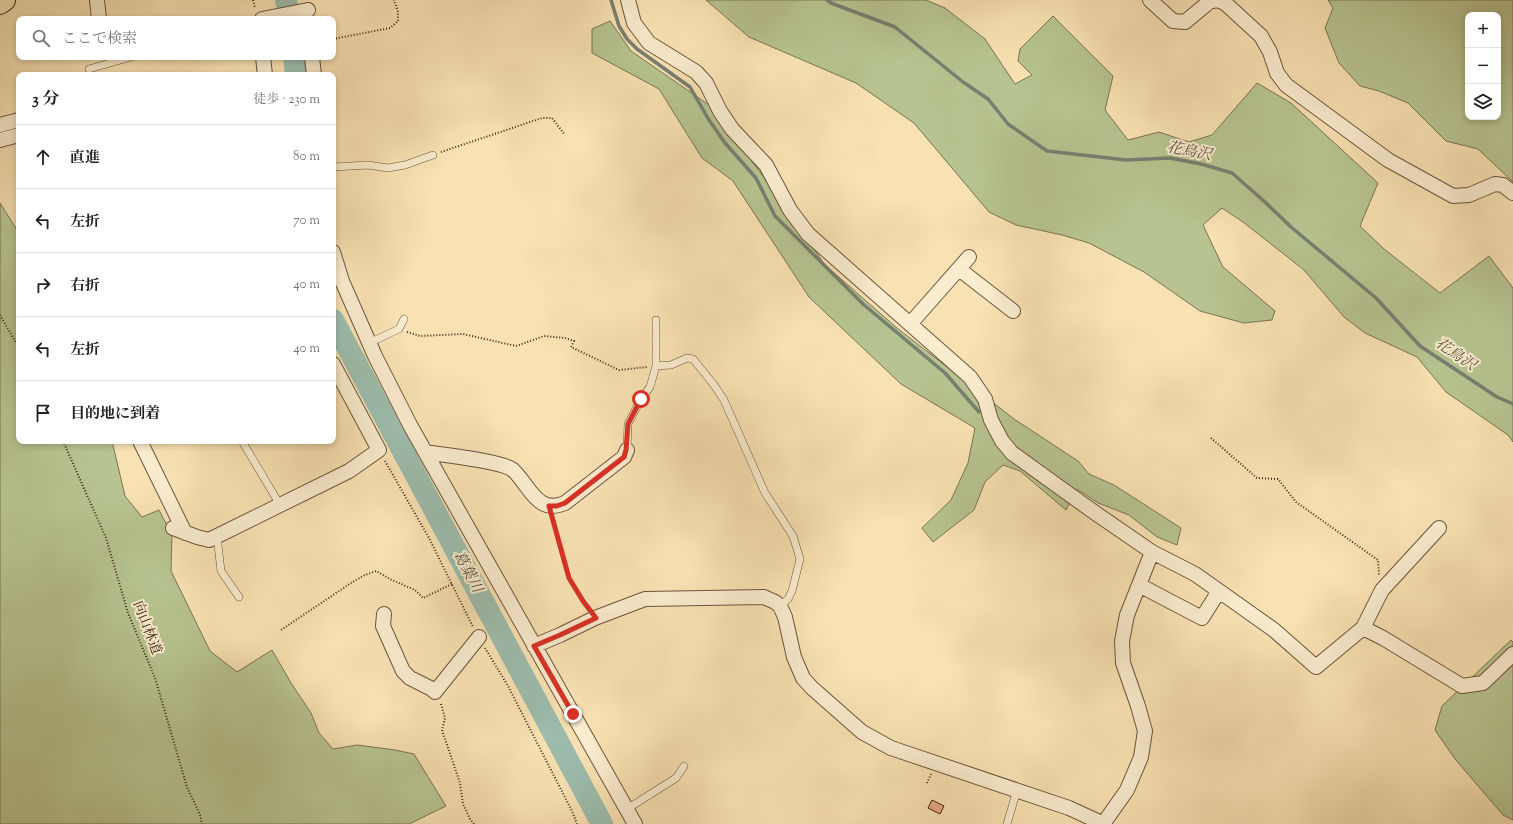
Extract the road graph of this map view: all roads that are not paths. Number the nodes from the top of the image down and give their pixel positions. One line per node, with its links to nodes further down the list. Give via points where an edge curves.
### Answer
1 (4, 0): 5 (highway)
2 (97, 0): 7 (street)
3 (628, 0): 28 (street, via 634,23 649,43 696,72 706,83 732,130 766,165 790,210 808,234)
4 (1150, 0): 21 (street, via 1172,21 1185,22 1210,2 1217,0 1225,3 1261,36 1277,73 1286,85 1388,160 1453,196 1469,195 1495,184 1503,185)
5 (0, 3)
6 (306, 10): 8 (street)
7 (99, 16)
8 (277, 16)
9 (120, 60): 12 (lane)
10 (263, 60): 13 (street)
11 (312, 60): 14 (street)
12 (89, 69)
13 (265, 72)
14 (314, 72)
15 (16, 121): 16 (street)
16 (0, 125)
17 (16, 136): 18 (street)
18 (0, 140)
19 (433, 155): 20 (lane, via 388,168 368,165)
20 (336, 167)
21 (1513, 193)
22 (969, 257): 24 (street)
23 (336, 262): 29 (street)
24 (959, 269): 25 (street); 28 (street)
25 (1013, 311)
26 (404, 319): 29 (lane, via 399,329)
27 (656, 320): 30 (lane)
28 (910, 324): 39 (street, via 970,377 986,399 991,420 1012,453)
29 (369, 343): 35 (street)
30 (656, 366): 34 (lane, via 650,387 628,424); 43 (lane, via 670,365 687,358 693,359 724,400 765,492 793,536 800,559 792,591)
31 (336, 370): 36 (street, via 379,450 349,471)
32 (141, 444): 38 (street, via 179,530 209,540)
33 (244, 444): 36 (lane)
34 (626, 450): 35 (street, via 624,457 565,503 557,506 549,506 536,498 512,470 498,464)
35 (425, 452): 47 (street)
36 (280, 505): 38 (street)
37 (1439, 528): 45 (street, via 1382,590)
38 (217, 536): 42 (lane, via 221,571)
39 (1152, 552): 40 (street); 41 (street, via 1195,574)
40 (1139, 585): 41 (street, via 1202,618); 54 (street, via 1127,615 1122,641 1123,663 1145,731 1141,757 1127,790)
41 (1219, 591): 45 (street, via 1274,630 1316,667)
42 (239, 597)
43 (780, 606): 47 (street, via 764,597 645,600 596,618); 50 (street, via 794,657 803,678 862,732 891,748)
44 (384, 614): 46 (street, via 383,626 403,671 410,678 435,692)
45 (1363, 628): 48 (street, via 1462,686 1483,683)
46 (479, 637)
47 (534, 646): 51 (street)
48 (1513, 654)
49 (684, 766): 51 (lane, via 676,778)
50 (1017, 790): 53 (lane); 54 (street, via 1069,808)
51 (627, 809): 52 (street)
52 (635, 824)
53 (1006, 824)
54 (1103, 824)

